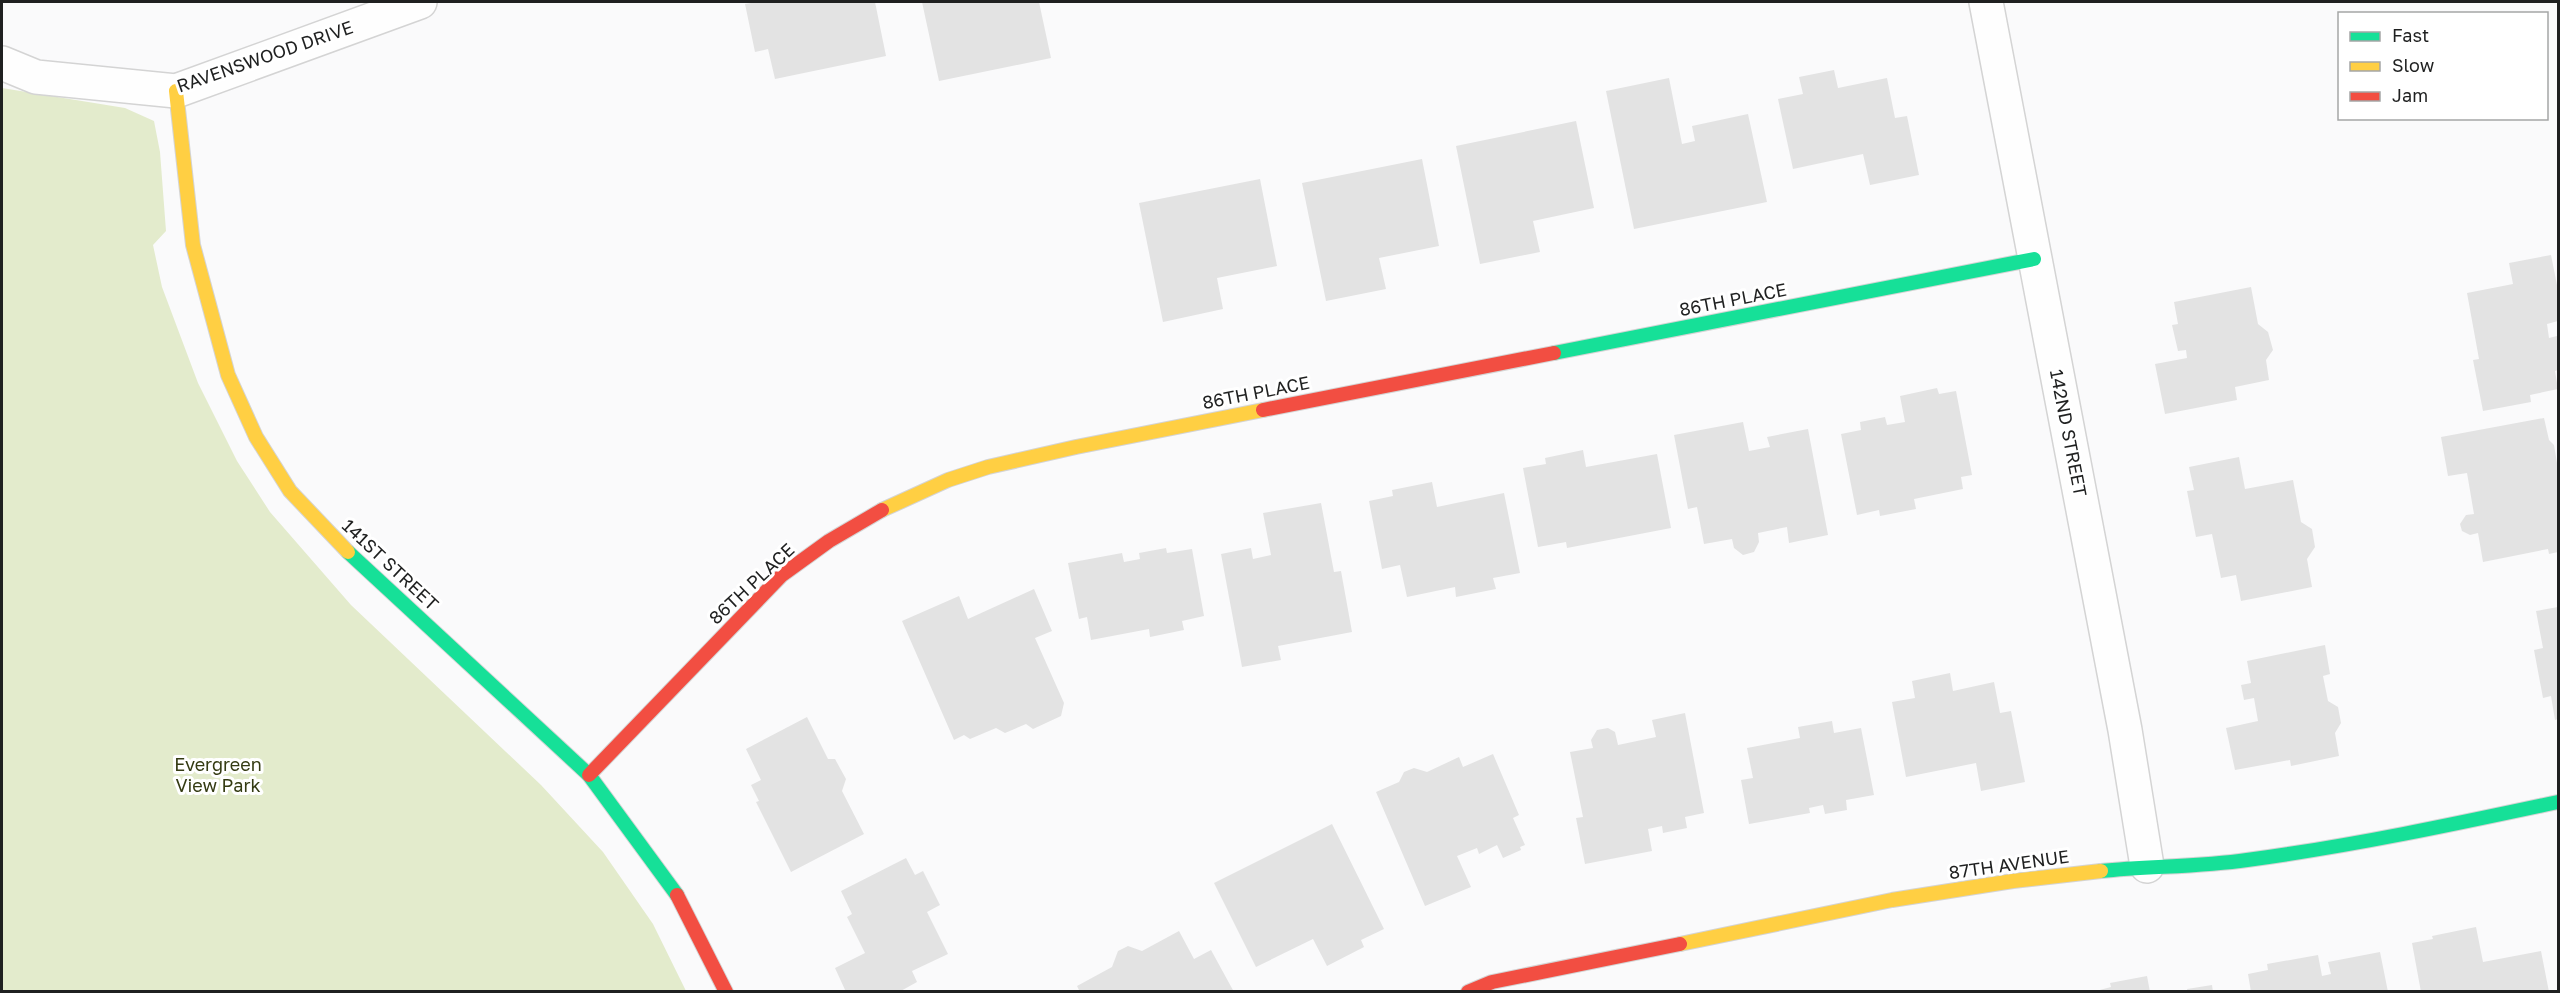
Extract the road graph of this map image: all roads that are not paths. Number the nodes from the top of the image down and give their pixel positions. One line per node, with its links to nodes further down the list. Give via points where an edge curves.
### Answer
1 (420, 2): 4 (street, RAVENSWOOD DRIVE)
2 (1986, 2): 5 (street, 142ND STREET)
3 (2, 63): 4 (street, RAVENSWOOD DRIVE, via 36,77)
4 (176, 91): 6 (street, 141ST STREET, via 193,245 228,375 256,437 290,491 330,535)
5 (2034, 259): 6 (street, 86TH PLACE, via 1088,445 988,466 948,480 870,515 782,575); 8 (street, 142ND STREET, via 2125,730)
6 (589, 775): 9 (street, 141ST STREET, via 677,894)
7 (2559, 802): 8 (street, 87TH AVENUE, via 2362,843 2244,861)
8 (2147, 866): 10 (street, 87TH AVENUE, via 1892,900 1492,982)
9 (726, 992)
10 (1468, 992)

